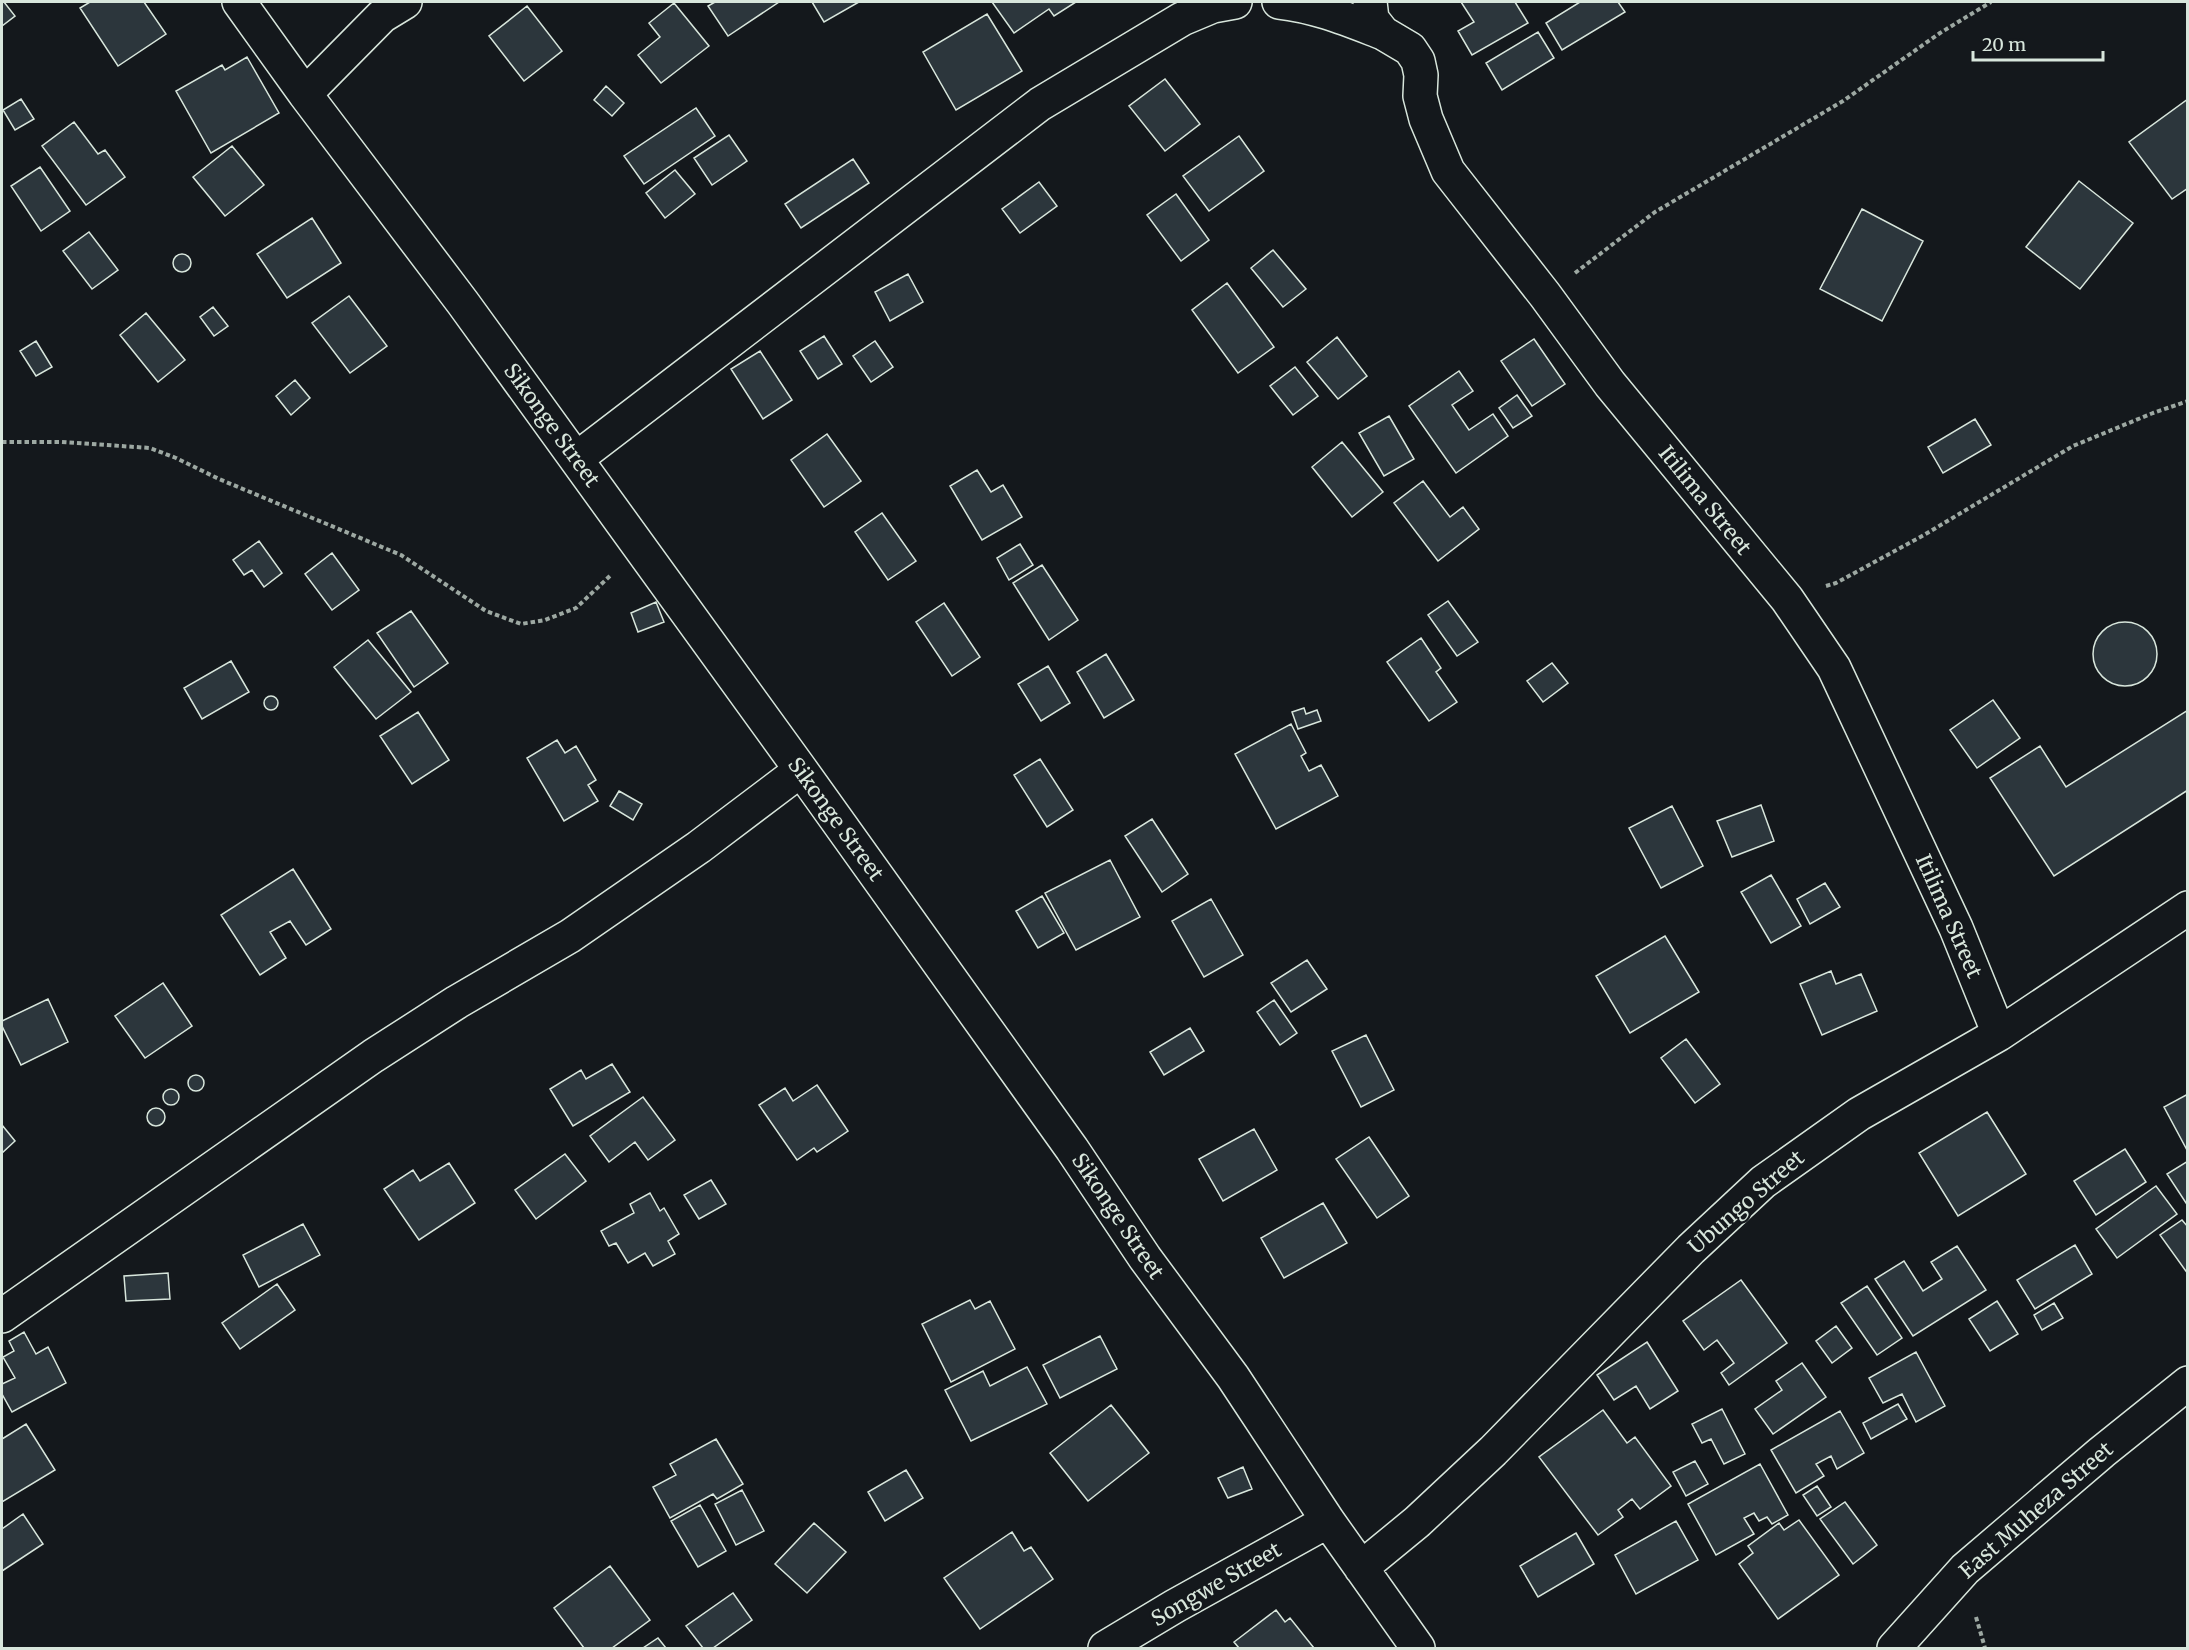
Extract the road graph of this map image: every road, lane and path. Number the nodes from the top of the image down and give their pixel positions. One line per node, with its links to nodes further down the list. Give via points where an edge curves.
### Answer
1 (239, 2): 8 (street, Sikonge Street)
2 (405, 2): 8 (street, via 382,15)
3 (1235, 2): 12 (street, via 1182,19 1040,104)
4 (1279, 2): 7 (street, Itilima Street, via 1328,12)
5 (1370, 2): 7 (street, via 1372,19)
6 (1991, 2): 9 (path, via 1843,101 1654,212)
7 (1383, 33): 9 (street, Itilima Street, via 1410,50 1418,61 1426,119 1448,171)
8 (304, 94): 12 (street, Sikonge Street)
9 (1545, 295): 14 (street, Itilima Street, via 1610,384)
10 (2187, 401): 14 (path, via 2073,446 1836,583)
11 (2, 442): 13 (path, via 150,447 401,555 486,611 521,624 576,608)
12 (576, 459): 13 (street, Sikonge Street)
13 (640, 548): 15 (street, Sikonge Street)
14 (1787, 599): 17 (street, Itilima Street, via 1834,668 1956,928)
15 (801, 770): 18 (street, via 699,847 570,936 373,1056); 20 (street, Sikonge Street, via 1233,1377)
16 (2187, 908): 17 (street, Ubungo Street)
17 (1999, 1034): 21 (street, Ubungo Street, via 1859,1114 1763,1182 1691,1249 1493,1451)
18 (2, 1316)
19 (2187, 1383): 24 (street, East Muheza Street, via 1965,1569)
20 (1328, 1521): 21 (street, Sikonge Street); 22 (street, Songwe Street)
21 (1361, 1568): 23 (street, Sikonge Street)
22 (1105, 1648)
23 (1418, 1648)
24 (1894, 1648)

